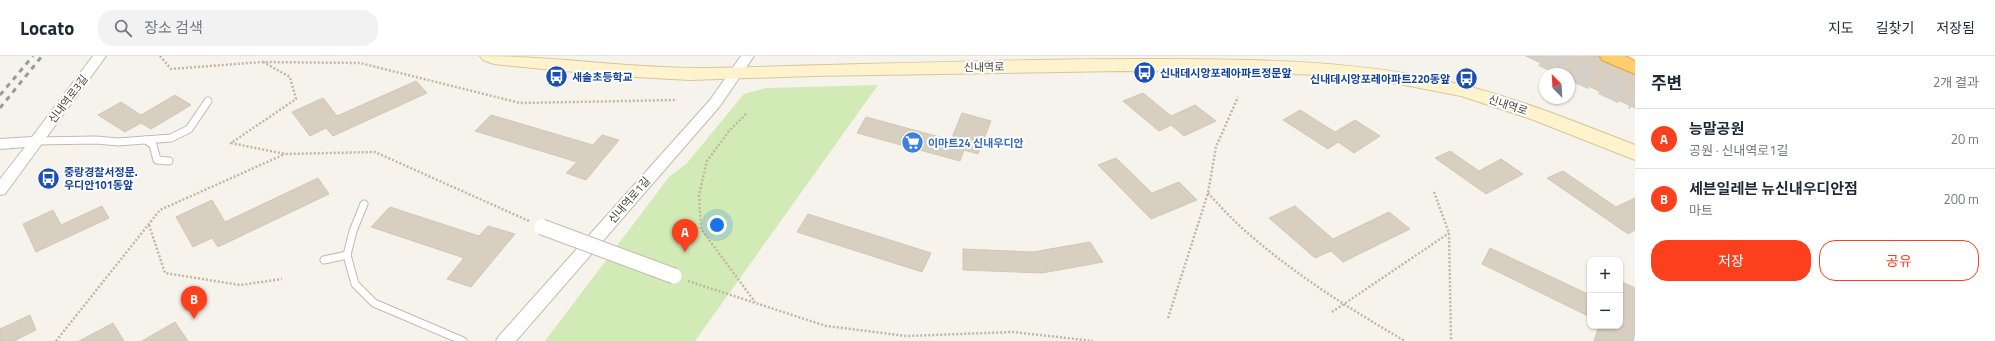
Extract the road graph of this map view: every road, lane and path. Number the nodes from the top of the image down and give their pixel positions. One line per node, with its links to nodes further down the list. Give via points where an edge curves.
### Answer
1 (100, 56): 14 (street, 신내역로3길)
2 (160, 56): 6 (path, via 171,69)
3 (489, 56): 8 (street, 신내역로, via 562,66 690,74)
4 (748, 56): 8 (street, 신내역로1길)
5 (1609, 56): 7 (highway)
6 (262, 62): 10 (path, via 360,63 520,103); 17 (path, via 290,77 296,99 231,143)
7 (1635, 68)
8 (737, 72): 16 (street, 신내역로, via 1039,65 1187,65 1298,68 1369,74 1466,92 1532,113); 36 (street, 신내역로1길, via 715,103)
9 (1238, 97): 21 (path, via 1216,148)
10 (677, 100)
11 (208, 101): 13 (lane, via 189,129 171,138)
12 (746, 114): 30 (path, via 707,161 699,195 701,229)
13 (146, 140): 14 (lane); 18 (lane, via 153,145 157,160)
14 (36, 142): 15 (street); 19 (street, 신내역로3길)
15 (0, 144)
16 (1635, 153)
17 (285, 154): 23 (path, via 160,210); 24 (path, via 375,152)
18 (169, 161)
19 (0, 190)
20 (1434, 192): 25 (path)
21 (1208, 193): 31 (path, via 1246,231); 33 (path)
22 (364, 204): 26 (lane, via 353,231)
23 (149, 224): 29 (path, via 165,274 240,286); 34 (path)
24 (542, 228): 28 (street, bridge)
25 (1449, 233): 31 (path); 39 (path)
26 (348, 255): 27 (lane); 35 (lane, via 355,284 374,303)
27 (324, 260)
28 (674, 276): 30 (path)
29 (282, 279)
30 (756, 303): 37 (path, via 826,326 907,336 1013,332)
31 (1343, 304): 32 (path); 38 (path)
32 (1332, 312)
33 (1168, 318)
34 (56, 341)
35 (463, 341)
36 (505, 341)
37 (1093, 341)
38 (1405, 341)
39 (1450, 341)

